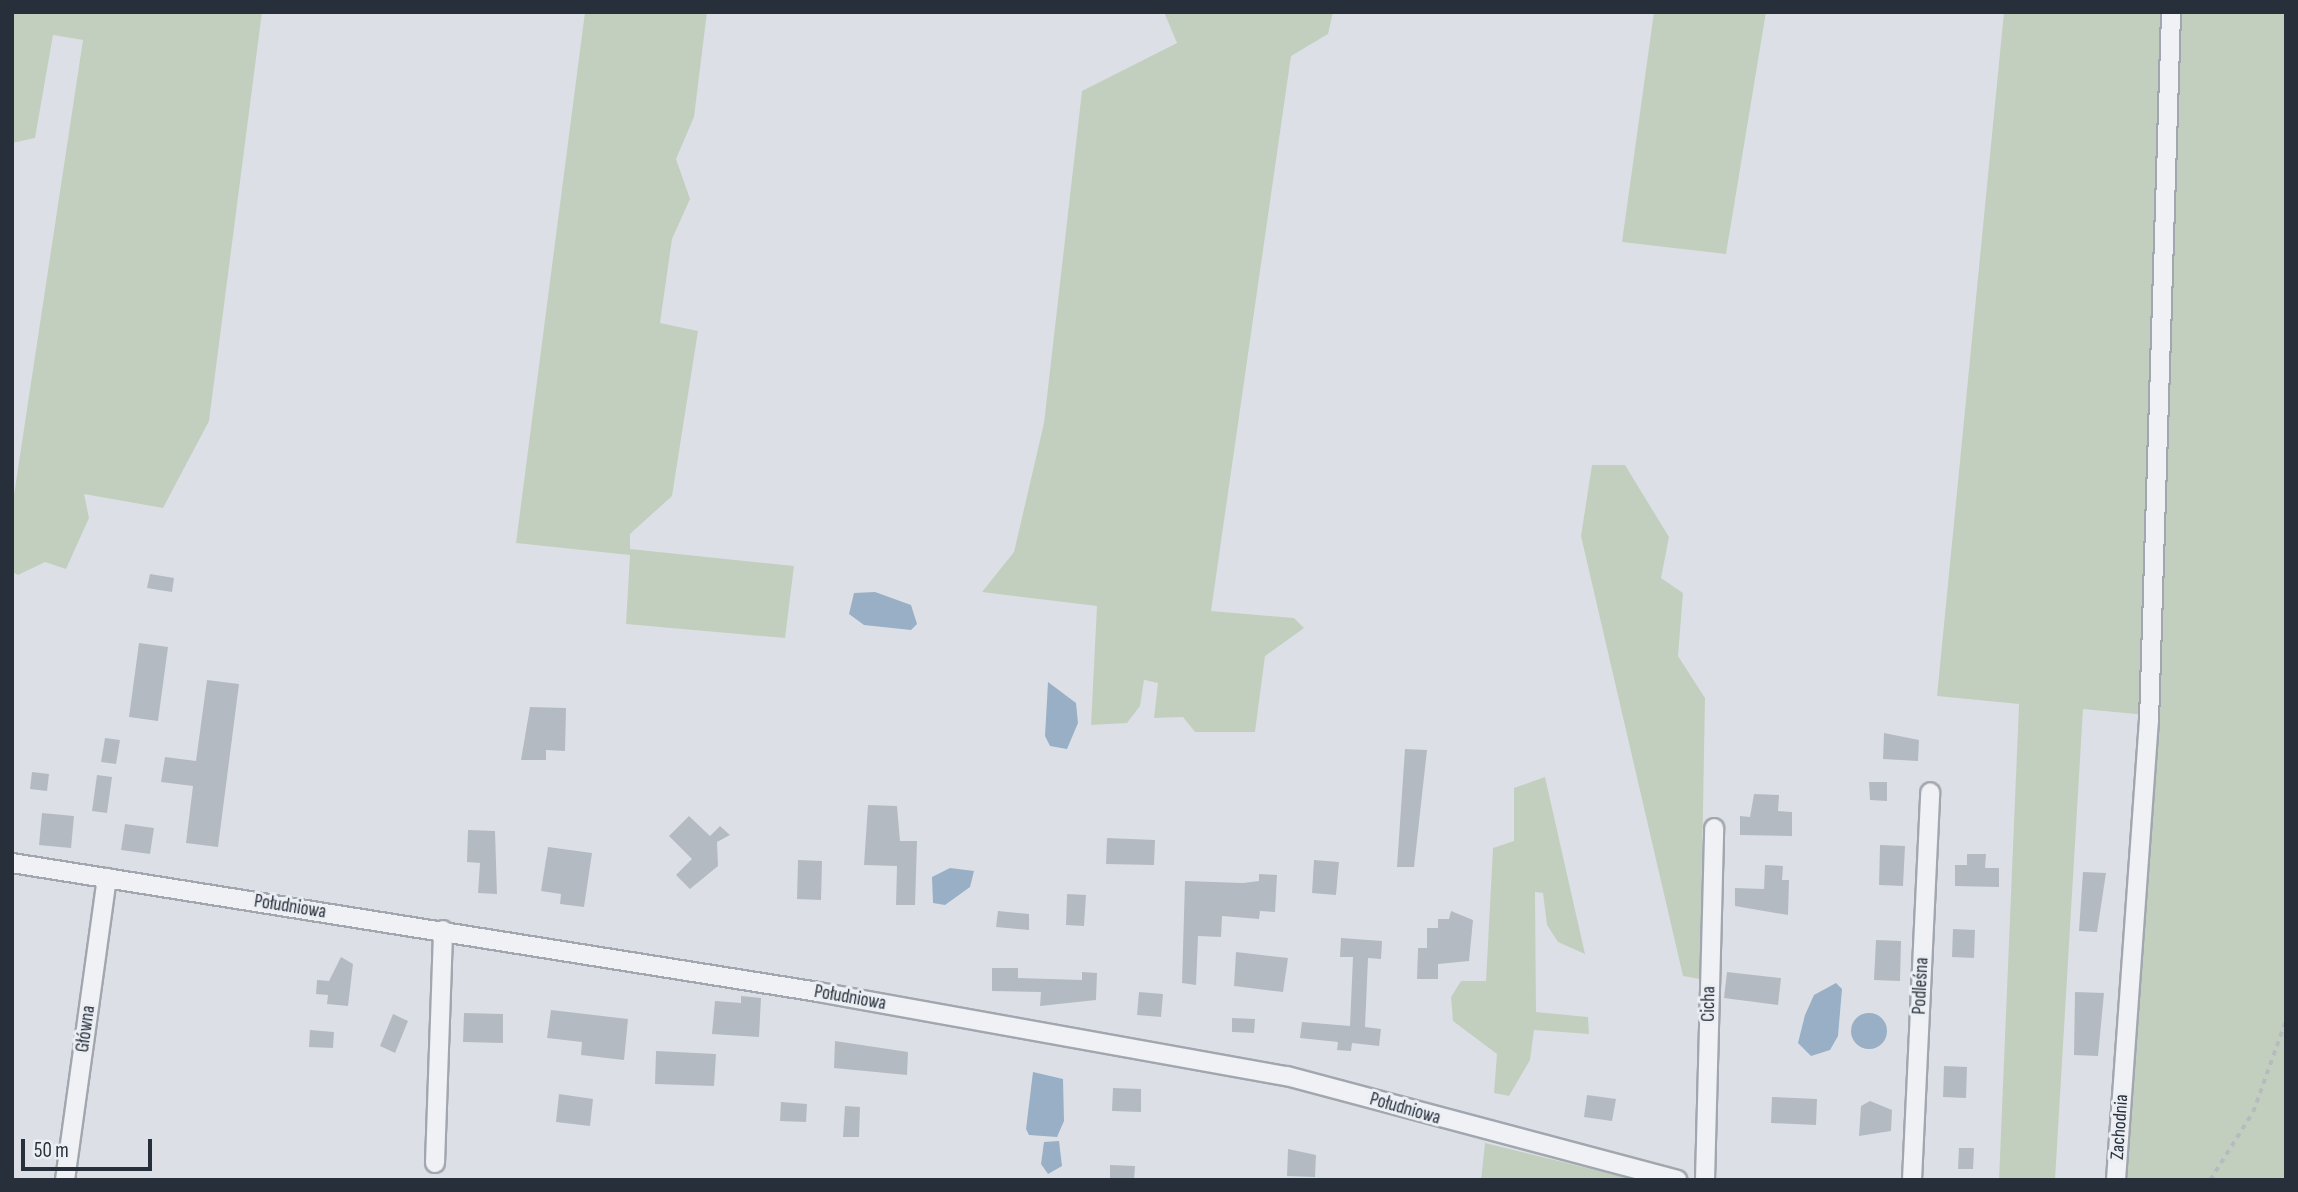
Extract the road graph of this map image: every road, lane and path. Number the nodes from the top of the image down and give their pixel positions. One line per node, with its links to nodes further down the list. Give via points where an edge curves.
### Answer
1 (2171, 12): 13 (street, Zachodnia, via 2149,721)
2 (1930, 792): 12 (street, Podleśna)
3 (1714, 828): 11 (street, Cicha)
4 (12, 863): 5 (street, Południowa)
5 (107, 878): 6 (street, Południowa); 9 (street, Główna)
6 (443, 930): 8 (street); 10 (street, Południowa, via 1287,1076)
7 (2286, 1020): 14 (path, via 2253,1112)
8 (435, 1163)
9 (65, 1180)
10 (1677, 1180)
11 (1705, 1180)
12 (1912, 1180)
13 (2116, 1180)
14 (2210, 1180)

